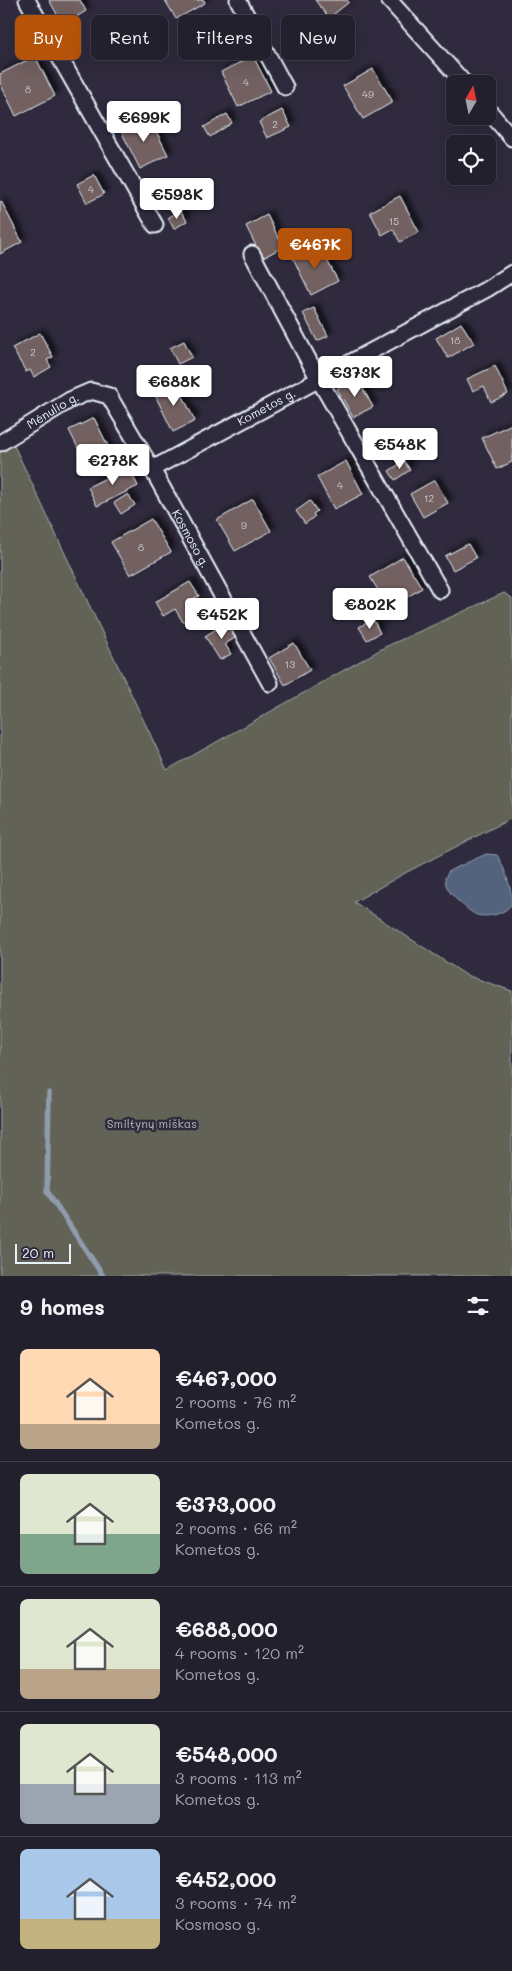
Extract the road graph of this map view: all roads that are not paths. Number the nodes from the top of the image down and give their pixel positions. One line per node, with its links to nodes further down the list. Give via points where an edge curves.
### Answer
1 (27, 0): 8 (street)
2 (238, 0): 5 (street)
3 (388, 0): 4 (street)
4 (457, 75)
5 (285, 87)
6 (496, 119): 7 (street)
7 (512, 138)
8 (155, 225)
9 (252, 254): 11 (street)
10 (512, 273): 11 (street, Kometos g.)
11 (318, 378): 14 (street, Kometos g.); 15 (street)
12 (109, 396): 13 (street, Mėnulio g., via 91,390); 14 (street, Kosmoso g.)
13 (0, 443)
14 (152, 468): 16 (street, Kosmoso g.)
15 (440, 590)
16 (270, 683)

